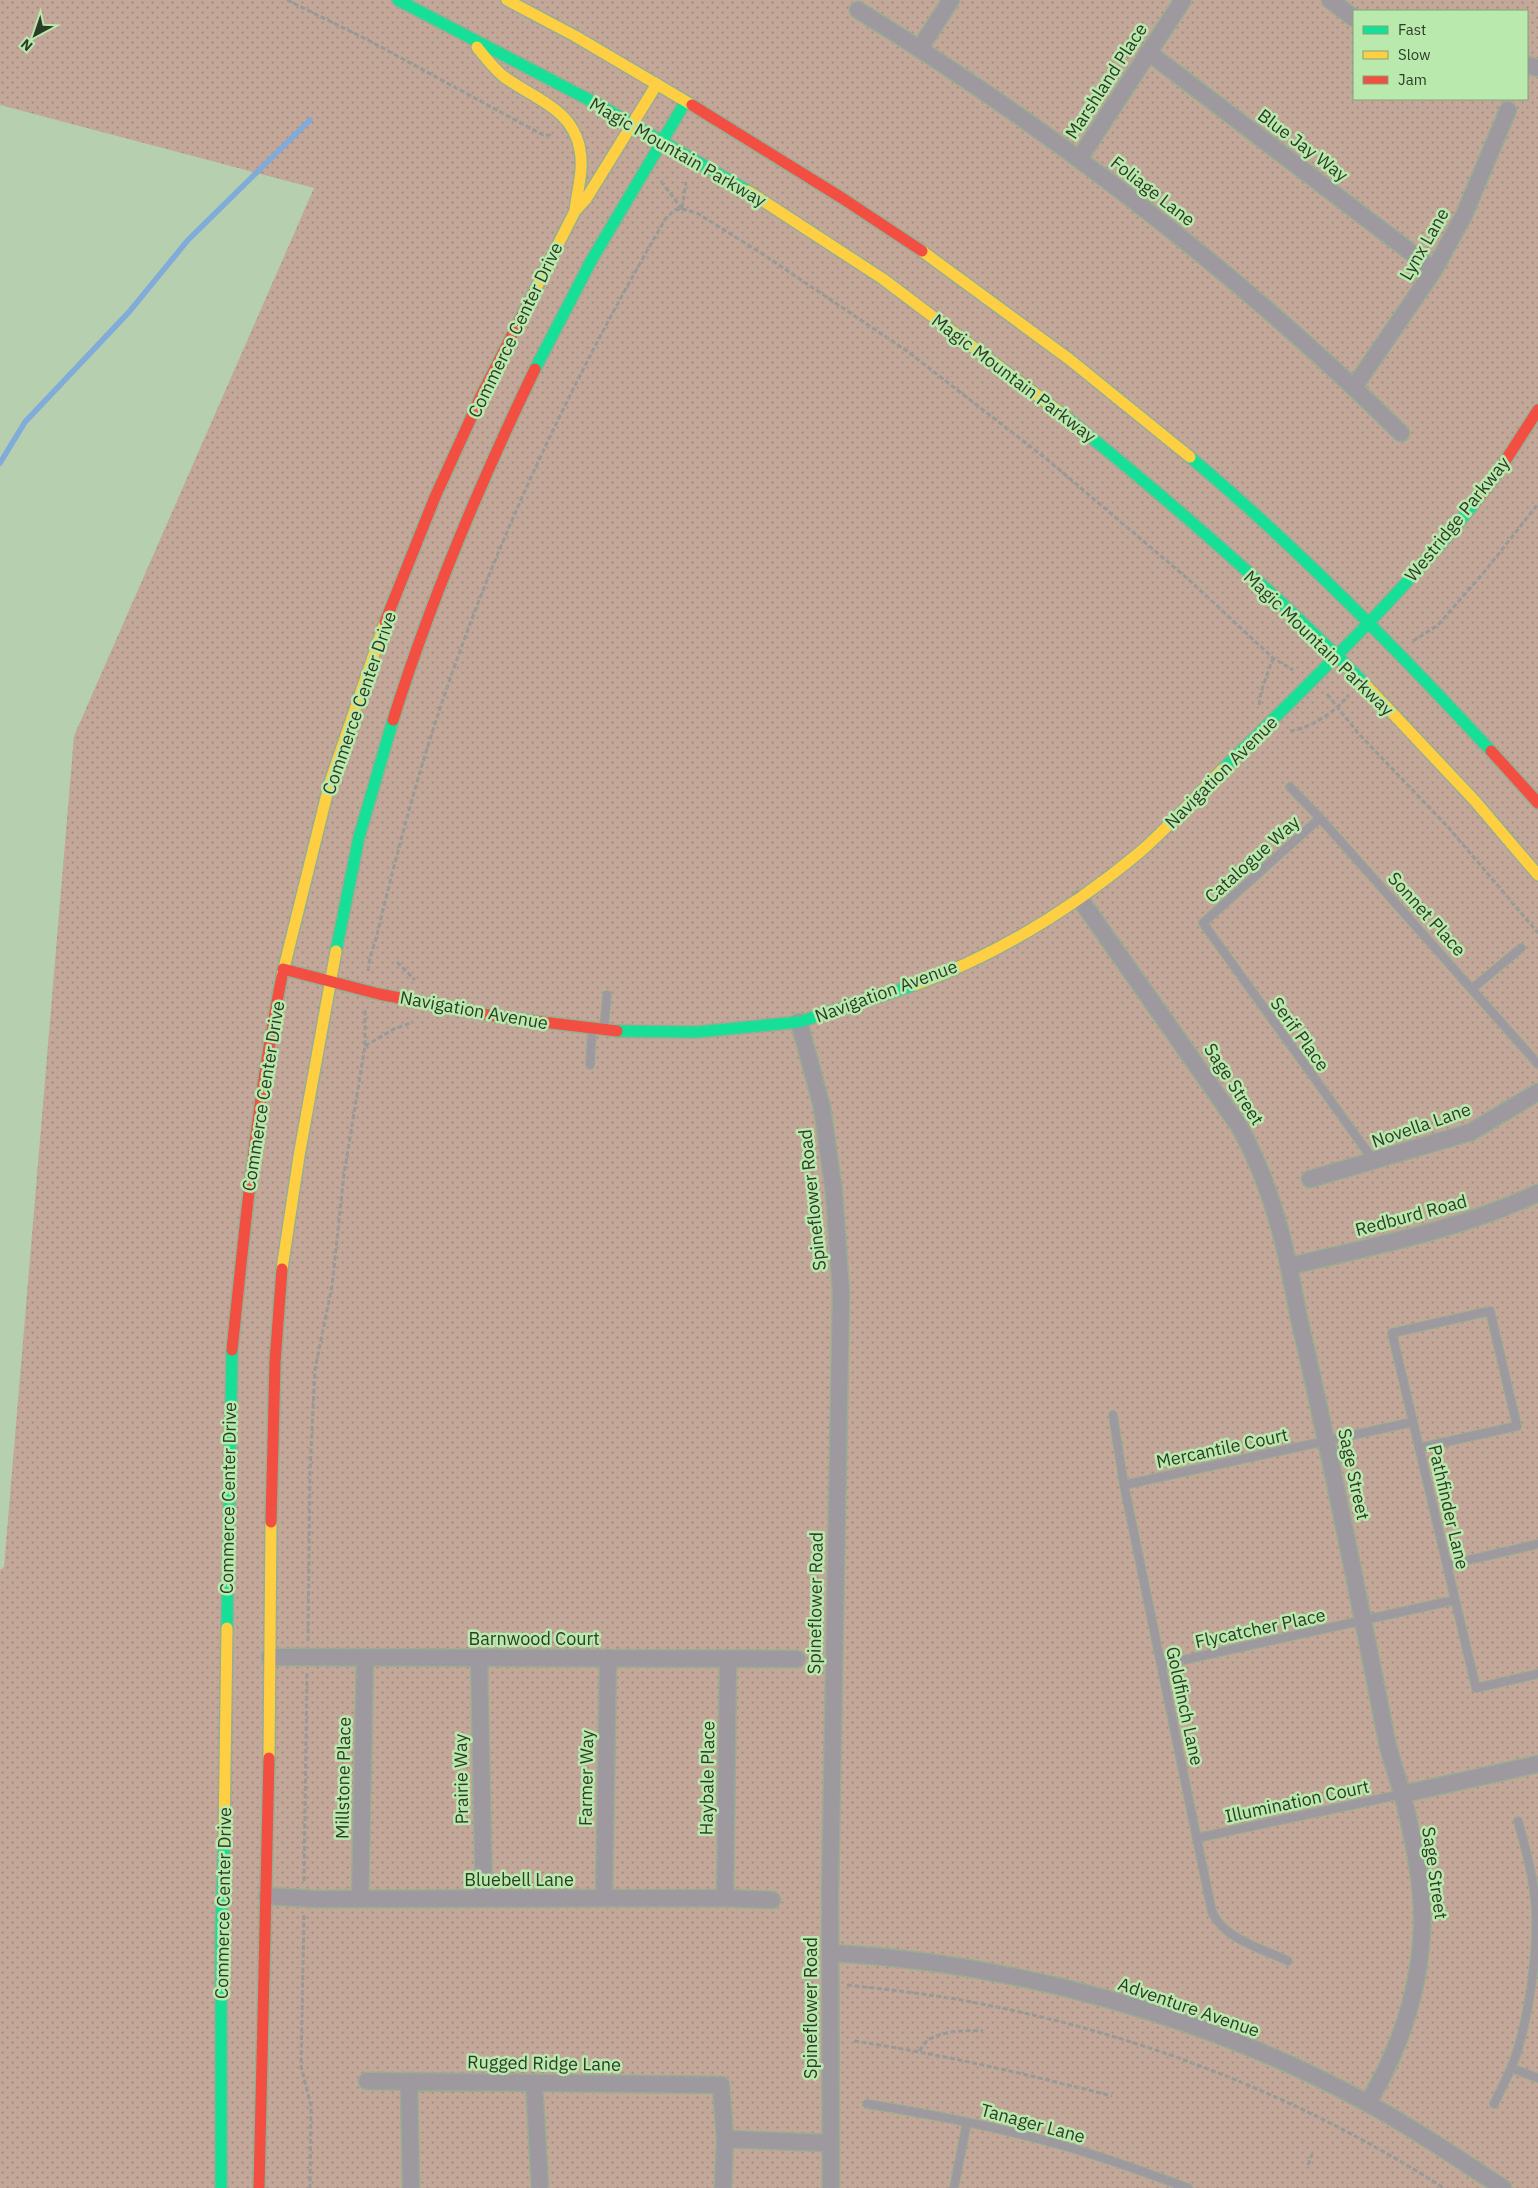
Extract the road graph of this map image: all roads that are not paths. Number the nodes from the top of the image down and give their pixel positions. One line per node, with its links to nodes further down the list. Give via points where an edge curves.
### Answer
1 (398, 0): 8 (main road, Magic Mountain Parkway)
2 (507, 0): 11 (main road)
3 (952, 0): 9 (street)
4 (1183, 0): 10 (street, Marshland Place)
5 (1330, 0): 7 (street)
6 (858, 10): 9 (street, Foliage Lane)
7 (1353, 17)
8 (466, 35): 14 (main road, Magic Mountain Parkway); 17 (main road, via 504,78 546,101 570,125 580,150 581,167)
9 (920, 48): 16 (street, Foliage Lane)
10 (1148, 52): 16 (street, Marshland Place); 18 (street, Blue Jay Way)
11 (657, 84): 12 (main road); 14 (main road, Commerce Center Drive)
12 (686, 102): 15 (main road, Commerce Center Drive); 22 (main road, via 835,194 1035,334 1120,399 1197,464 1280,537)
13 (1508, 110): 18 (street, Lynx Lane, via 1464,215)
14 (632, 124): 15 (main road, Magic Mountain Parkway); 17 (main road, Commerce Center Drive, via 586,198)
15 (661, 140): 23 (main road, Magic Mountain Parkway, via 801,224 903,294 1044,399 1218,545); 32 (main road, Commerce Center Drive, via 530,375 457,539 410,665 376,775 350,877)
16 (1079, 160): 19 (street, Foliage Lane, via 1194,248 1282,321)
17 (574, 211): 31 (main road, Commerce Center Drive, via 478,404 373,652 330,782)
18 (1434, 270): 19 (street, Lynx Lane)
19 (1354, 387): 21 (street, Foliage Lane)
20 (1538, 410): 22 (main road, Westridge Parkway, via 1494,478 1439,548)
21 (1401, 433)
22 (1369, 623): 23 (main road, Navigation Avenue); 25 (main road)
23 (1337, 656): 27 (main road, Magic Mountain Parkway, via 1451,776); 28 (main road, Navigation Avenue, via 1141,851)
24 (1290, 787): 26 (lane, Sonnet Place)
25 (1538, 803)
26 (1320, 818): 29 (lane, Catalogue Way); 33 (lane, Sonnet Place)
27 (1538, 875)
28 (1080, 899): 35 (main road, Navigation Avenue, via 1046,921 939,976); 43 (street, Sage Street, via 1239,1126 1258,1161)
29 (1203, 923): 40 (lane, Serif Place)
30 (1521, 948): 33 (lane)
31 (283, 969): 32 (main road, Navigation Avenue); 85 (main road, Commerce Center Drive, via 255,1132 230,1370 221,1932)
32 (330, 982): 36 (main road, Navigation Avenue, via 493,1016); 53 (main road, Commerce Center Drive, via 281,1275 271,1479)
33 (1473, 988): 37 (lane, Sonnet Place)
34 (607, 995): 36 (lane)
35 (799, 1022): 36 (main road, Navigation Avenue, via 697,1032); 72 (street, Spineflower Road, via 822,1107 834,1192 841,1293 830,1893)
36 (598, 1030): 38 (lane)
37 (1538, 1064)
38 (590, 1065)
39 (1538, 1092): 40 (street, Novella Lane, via 1471,1132)
40 (1375, 1162): 41 (street, Novella Lane)
41 (1310, 1179)
42 (1538, 1192): 43 (street, Redburd Road, via 1469,1222)
43 (1290, 1266): 46 (street, Sage Street)
44 (1113, 1415): 48 (lane, Goldfinch Lane)
45 (1413, 1422): 46 (lane, Mercantile Court); 47 (lane, Pathfinder Lane); 47 (lane, Pathfinder Lane, via 1392,1333 1490,1311 1517,1426)
46 (1327, 1440): 48 (lane, Mercantile Court); 52 (street, Sage Street)
47 (1419, 1448): 50 (lane, Pathfinder Lane)
48 (1124, 1485): 59 (lane, Goldfinch Lane)
49 (1538, 1544): 50 (lane)
50 (1447, 1565): 51 (lane, Pathfinder Lane)
51 (1455, 1600): 52 (lane, Flycatcher Place); 60 (lane, Pathfinder Lane, via 1476,1688)
52 (1365, 1620): 59 (lane, Flycatcher Place); 62 (street, Sage Street, via 1388,1745)
53 (270, 1657): 54 (street, Barnwood Court); 65 (main road, Commerce Center Drive)
54 (365, 1658): 55 (street, Barnwood Court); 68 (street, Millstone Place)
55 (479, 1658): 56 (street, Barnwood Court); 69 (street, Prairie Way)
56 (608, 1658): 57 (street, Barnwood Court); 66 (street, Farmer Way)
57 (728, 1658): 58 (street, Barnwood Court); 67 (street, Haybale Place)
58 (797, 1659)
59 (1161, 1665): 64 (lane, Goldfinch Lane)
60 (1538, 1674)
61 (1538, 1764): 62 (street)
62 (1402, 1794): 64 (lane, Illumination Court); 79 (street, Sage Street, via 1419,1878 1420,1960 1416,1988 1396,2049)
63 (1518, 1821): 71 (lane, via 1529,1861)
64 (1197, 1838): 73 (lane, Goldfinch Lane, via 1217,1922 1225,1930)
65 (267, 1896): 68 (street, Bluebell Lane); 86 (main road, Commerce Center Drive)
66 (604, 1898): 67 (street, Bluebell Lane); 69 (street, Bluebell Lane)
67 (725, 1898): 70 (street, Bluebell Lane)
68 (360, 1899): 69 (street, Bluebell Lane)
69 (484, 1899)
70 (772, 1900)
71 (1537, 1935): 74 (lane, via 1519,2046)
72 (832, 1953): 79 (street, Adventure Avenue, via 948,1966 1041,1983 1134,2006 1225,2037); 84 (street, Spineflower Road)
73 (1288, 1961)
74 (1511, 2068): 75 (lane); 81 (lane)
75 (1538, 2078)
76 (367, 2081): 77 (street, Rugged Ridge Lane)
77 (409, 2082): 78 (street, Rugged Ridge Lane); 87 (street)
78 (534, 2083): 83 (street, Rugged Ridge Lane, via 721,2085); 88 (street)
79 (1368, 2103): 93 (street, Adventure Avenue)
80 (867, 2104): 82 (lane, Tanager Lane)
81 (1494, 2104)
82 (967, 2122): 91 (lane); 92 (lane, Tanager Lane, via 1094,2155)
83 (725, 2139): 84 (street); 89 (street)
84 (830, 2142): 90 (street, Spineflower Road)
85 (221, 2188)
86 (259, 2188)
87 (411, 2188)
88 (540, 2188)
89 (723, 2188)
90 (830, 2188)
91 (954, 2188)
92 (1188, 2188)
93 (1503, 2188)

